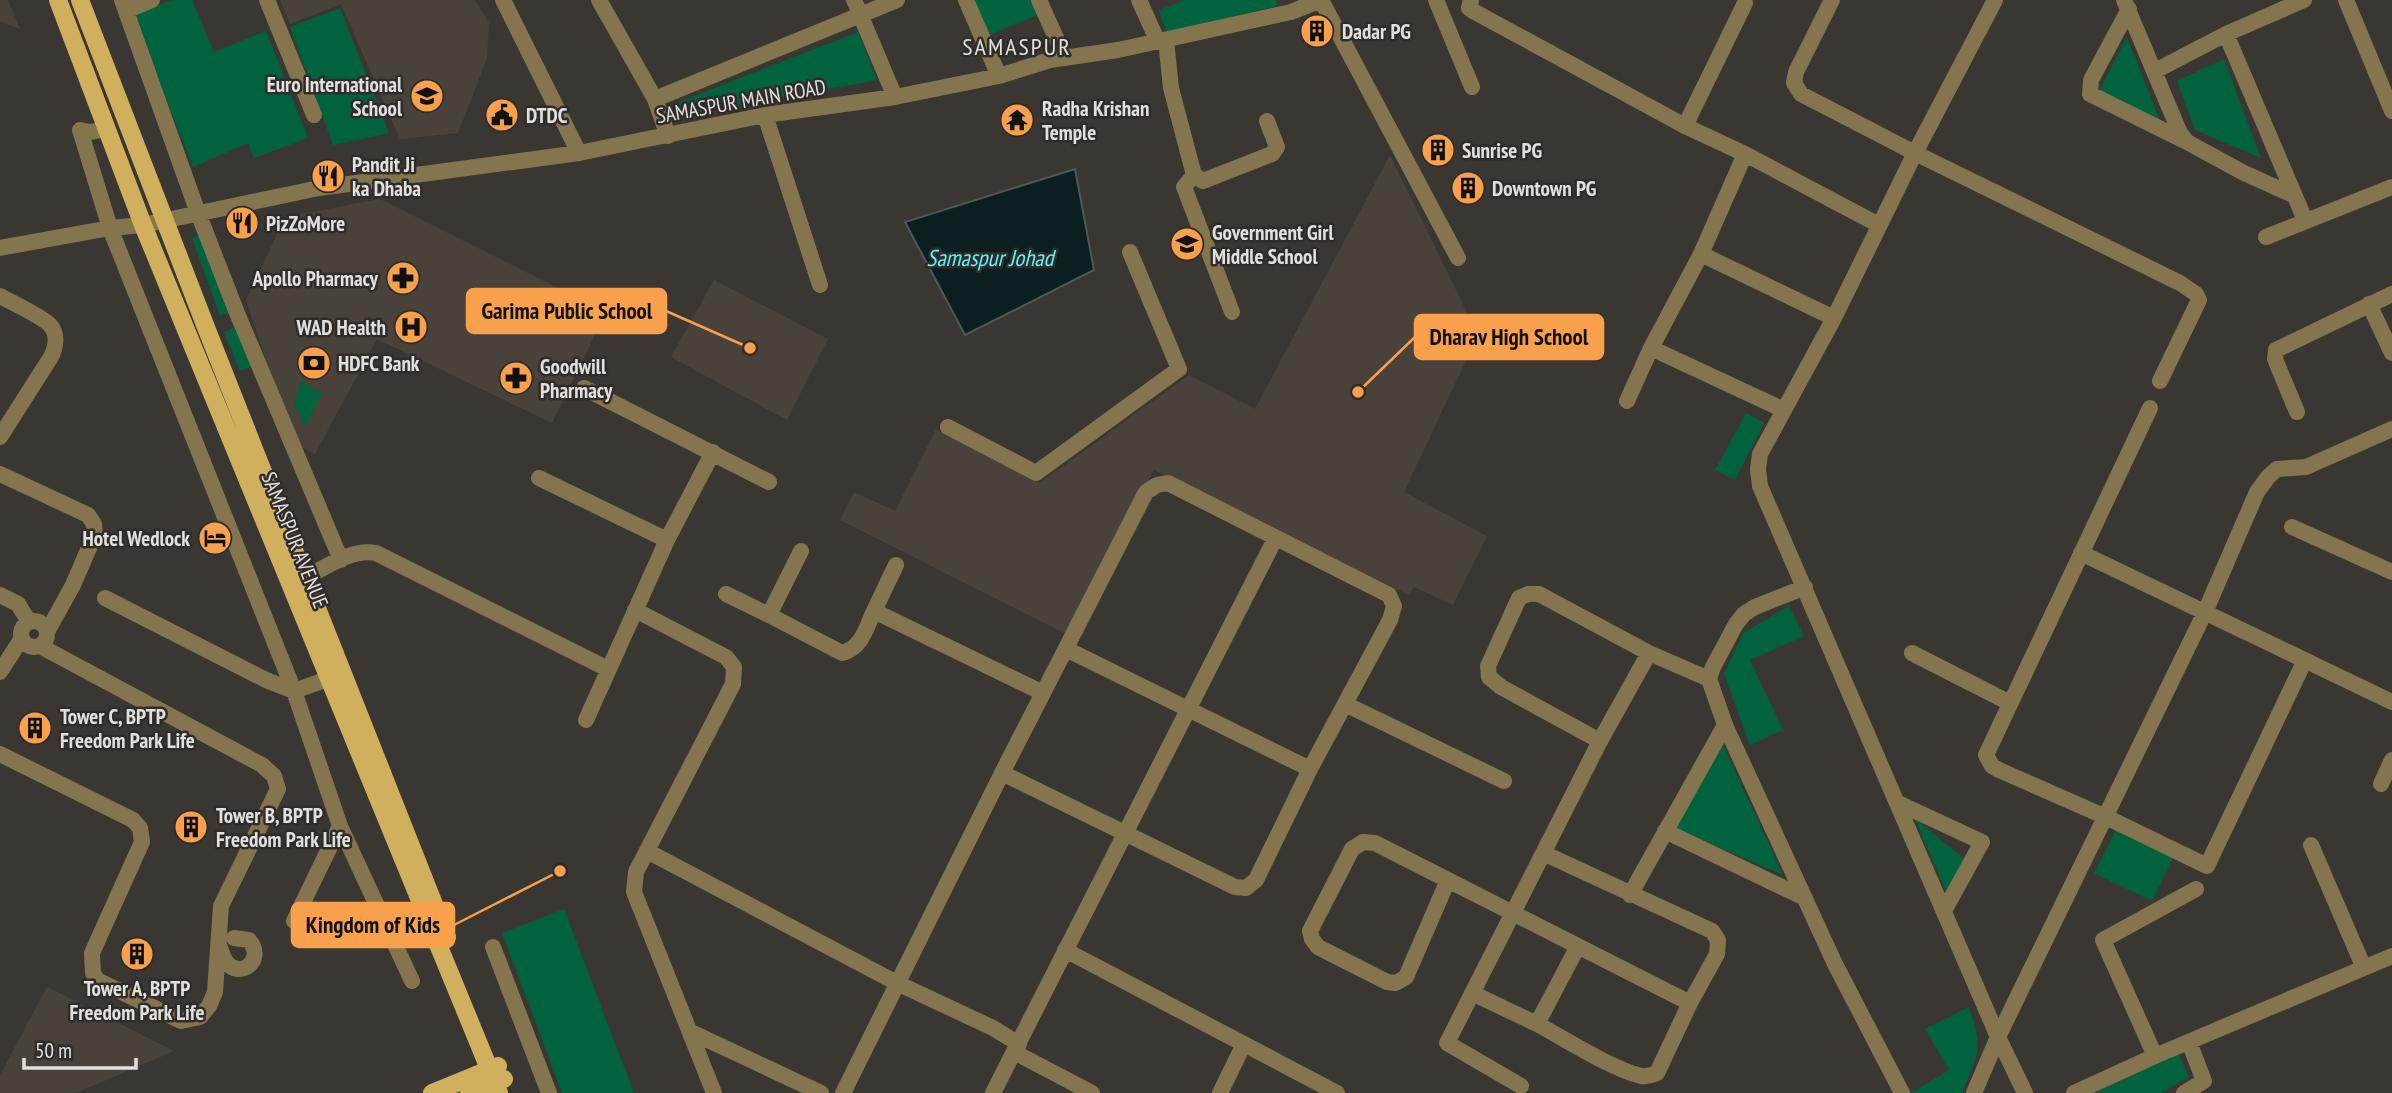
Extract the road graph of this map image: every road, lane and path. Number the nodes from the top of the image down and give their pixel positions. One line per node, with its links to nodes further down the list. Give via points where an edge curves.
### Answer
1 (58, 0): 37 (main road, SAMASPUR AVENUE)
2 (80, 0): 48 (main road, SAMASPUR AVENUE)
3 (152, 0): 21 (street)
4 (267, 0): 33 (street)
5 (599, 0): 31 (street)
6 (854, 0): 23 (street)
7 (897, 0): 23 (street)
8 (966, 0): 28 (street)
9 (1039, 0): 26 (street)
10 (1139, 0): 25 (street)
11 (1321, 0): 22 (street, SAMASPUR MAIN ROAD); 56 (street)
12 (1436, 0): 29 (street)
13 (1471, 0): 36 (street, via 1473,11)
14 (1832, 0): 42 (street, via 1794,83 1801,94)
15 (1995, 0): 42 (street)
16 (2304, 0): 24 (street)
17 (2346, 0): 32 (street)
18 (509, 2): 40 (street)
19 (1745, 2): 36 (street)
20 (2126, 5): 27 (street); 39 (street, via 2091,80 2090,94)
21 (124, 6): 46 (street)
22 (1289, 6): 25 (street, SAMASPUR MAIN ROAD)
23 (861, 16): 30 (street); 31 (street)
24 (2227, 34): 27 (street); 45 (street)
25 (1162, 41): 26 (street, SAMASPUR MAIN ROAD); 43 (street)
26 (1065, 58): 28 (street, SAMASPUR MAIN ROAD)
27 (2155, 71): 39 (street)
28 (999, 76): 30 (street, SAMASPUR MAIN ROAD)
29 (1472, 87)
30 (895, 97): 34 (street, SAMASPUR MAIN ROAD)
31 (655, 99): 38 (street)
32 (2392, 111)
33 (314, 115)
34 (765, 115): 38 (street, SAMASPUR MAIN ROAD); 57 (street)
35 (1267, 121): 43 (street, via 1277,147 1272,154 1203,181)
36 (1685, 126): 41 (street)
37 (106, 129): 49 (main road, SAMASPUR AVENUE); 51 (street, via 80,130)
38 (668, 136): 40 (street, SAMASPUR MAIN ROAD)
39 (2187, 142): 45 (street)
40 (579, 153): 46 (street, SAMASPUR MAIN ROAD, via 319,188)
41 (1745, 153): 50 (street); 55 (street)
42 (1915, 153): 50 (street); 65 (street, via 2196,293 2199,300)
43 (1194, 175): 61 (street, via 1184,187)
44 (2392, 187): 47 (street)
45 (2295, 195): 47 (street)
46 (198, 213): 48 (street, SAMASPUR MAIN ROAD); 83 (street)
47 (2305, 220): 52 (street)
48 (164, 221): 49 (street, SAMASPUR MAIN ROAD); 86 (main road, SAMASPUR AVENUE)
49 (143, 225): 51 (street, SAMASPUR MAIN ROAD); 104 (main road, SAMASPUR AVENUE)
50 (1879, 225): 62 (street)
51 (110, 228): 53 (street, SAMASPUR MAIN ROAD); 106 (street)
52 (2266, 237)
53 (0, 248)
54 (1130, 252): 71 (street, via 1179,369 1036,473)
55 (1701, 254): 62 (street); 63 (street)
56 (1458, 258)
57 (820, 285)
58 (2392, 293): 60 (street)
59 (0, 296): 73 (street, via 51,326 56,340 56,349)
60 (2369, 304): 64 (street); 70 (street, via 2276,350 2275,359)
61 (1232, 312)
62 (1834, 318): 69 (street)
63 (1651, 348): 67 (street); 69 (street)
64 (2392, 353)
65 (2160, 381)
66 (584, 388): 74 (street)
67 (1627, 401)
68 (2150, 408): 82 (street)
69 (1784, 410): 87 (street, via 1760,454 1758,469 1760,485)
70 (2297, 412)
71 (947, 427)
72 (2392, 429): 93 (street, via 2306,467 2277,469 2267,477)
73 (0, 437)
74 (713, 452): 77 (street); 80 (street)
75 (0, 474): 97 (street, via 88,515 94,524 95,534)
76 (539, 478): 80 (street)
77 (769, 482)
78 (2292, 527): 85 (street)
79 (1275, 538): 98 (street, via 1168,483 1157,485 1146,492); 109 (street, via 1389,595 1394,606); 111 (street)
80 (667, 540): 91 (street)
81 (801, 551): 94 (street)
82 (2081, 553): 93 (street); 110 (street)
83 (341, 560): 86 (street); 102 (street, via 365,551 376,553)
84 (896, 565): 92 (street)
85 (2392, 572)
86 (305, 578): 154 (main road, SAMASPUR AVENUE)
87 (1805, 587): 105 (street, via 1744,614); 121 (street)
88 (726, 594): 94 (street)
89 (0, 595): 95 (street, via 18,604)
90 (104, 598): 106 (street)
91 (635, 610): 102 (street); 127 (street, via 726,657 734,667 733,684)
92 (874, 611): 94 (street, via 858,645 842,653); 107 (street)
93 (2206, 612): 101 (street); 122 (street)
94 (769, 615)
95 (29, 622): 96 (street); 97 (street, via 41,623)
96 (22, 638): 97 (street, via 29,646); 103 (street)
97 (44, 639): 137 (street, via 274,776 278,789 221,906)
98 (1066, 649): 107 (street); 111 (street)
99 (1649, 653): 105 (street); 114 (street); 114 (street, via 1539,594 1518,598 1488,666 1489,677)
100 (1912, 653): 110 (street)
101 (2305, 660): 108 (street); 122 (street, via 2207,866)
102 (608, 669): 112 (street)
103 (0, 672)
104 (328, 679): 106 (street); 154 (main road, SAMASPUR AVENUE)
105 (1709, 679): 113 (street)
106 (294, 691): 123 (street)
107 (1043, 693): 118 (street)
108 (2392, 702)
109 (1345, 704): 117 (street); 119 (street)
110 (2010, 704): 122 (street, via 1986,755 1992,766)
111 (1188, 709): 117 (street); 125 (street)
112 (586, 720)
113 (1725, 725): 124 (street); 132 (street)
114 (1600, 741): 128 (street)
115 (0, 754): 137 (street, via 133,820 140,828 142,842 92,953 97,981 189,1021 200,1017 212,999)
116 (2392, 760): 120 (street)
117 (1310, 769): 125 (street, via 1256,880 1246,888 1235,887)
118 (1002, 773): 125 (street); 144 (street)
119 (1504, 781)
120 (2381, 784)
121 (1898, 803): 133 (street); 133 (street, via 1982,842)
122 (2106, 817): 149 (street)
123 (340, 827): 135 (street); 143 (street)
124 (1665, 831): 131 (street); 132 (street)
125 (1125, 833): 140 (street)
126 (2311, 845): 142 (street)
127 (647, 852): 144 (street); 148 (street, via 636,872 634,892)
128 (1544, 853): 131 (street); 134 (street)
129 (1448, 880): 129 (street, via 1405,977 1396,983 1318,947 1312,939 1310,930 1346,861 1363,842 1375,843); 134 (street)
130 (2196, 889): 153 (street, via 2103,940)
131 (1630, 895): 146 (street, via 1712,931 1718,940 1717,954)
132 (1805, 898): 166 (street)
133 (1944, 911): 149 (street)
134 (1512, 912): 138 (street); 145 (street)
135 (294, 922)
136 (234, 938): 137 (street, via 249,940 254,948 252,963 243,968 228,964)
137 (218, 943)
138 (1578, 946): 146 (street); 147 (street)
139 (493, 947): 158 (street)
140 (1065, 950): 151 (street); 152 (street)
141 (2392, 956): 142 (street)
142 (2364, 968): 150 (street)
143 (412, 981)
144 (897, 983): 152 (street, via 993,1028); 161 (street)
145 (1472, 993): 147 (street); 155 (street, via 1447,1043)
146 (1690, 1003): 147 (street, via 1657,1073 1650,1076 1609,1062)
147 (1537, 1024)
148 (691, 1032): 159 (street); 160 (street)
149 (1998, 1037): 167 (street); 168 (street)
150 (2189, 1042): 153 (street); 170 (street, via 2204,1081)
151 (1244, 1044): 164 (street); 165 (street)
152 (1016, 1048): 162 (street); 163 (street)
153 (2155, 1056): 169 (street)
154 (499, 1081): 156 (main road); 157 (main road)
155 (1521, 1086)
156 (432, 1093)
157 (469, 1093)
158 (549, 1093)
159 (714, 1093)
160 (821, 1093)
161 (843, 1093)
162 (993, 1093)
163 (1092, 1093)
164 (1220, 1093)
165 (1337, 1093)
166 (1902, 1093)
167 (1974, 1093)
168 (2025, 1093)
169 (2074, 1093)
170 (2184, 1093)

